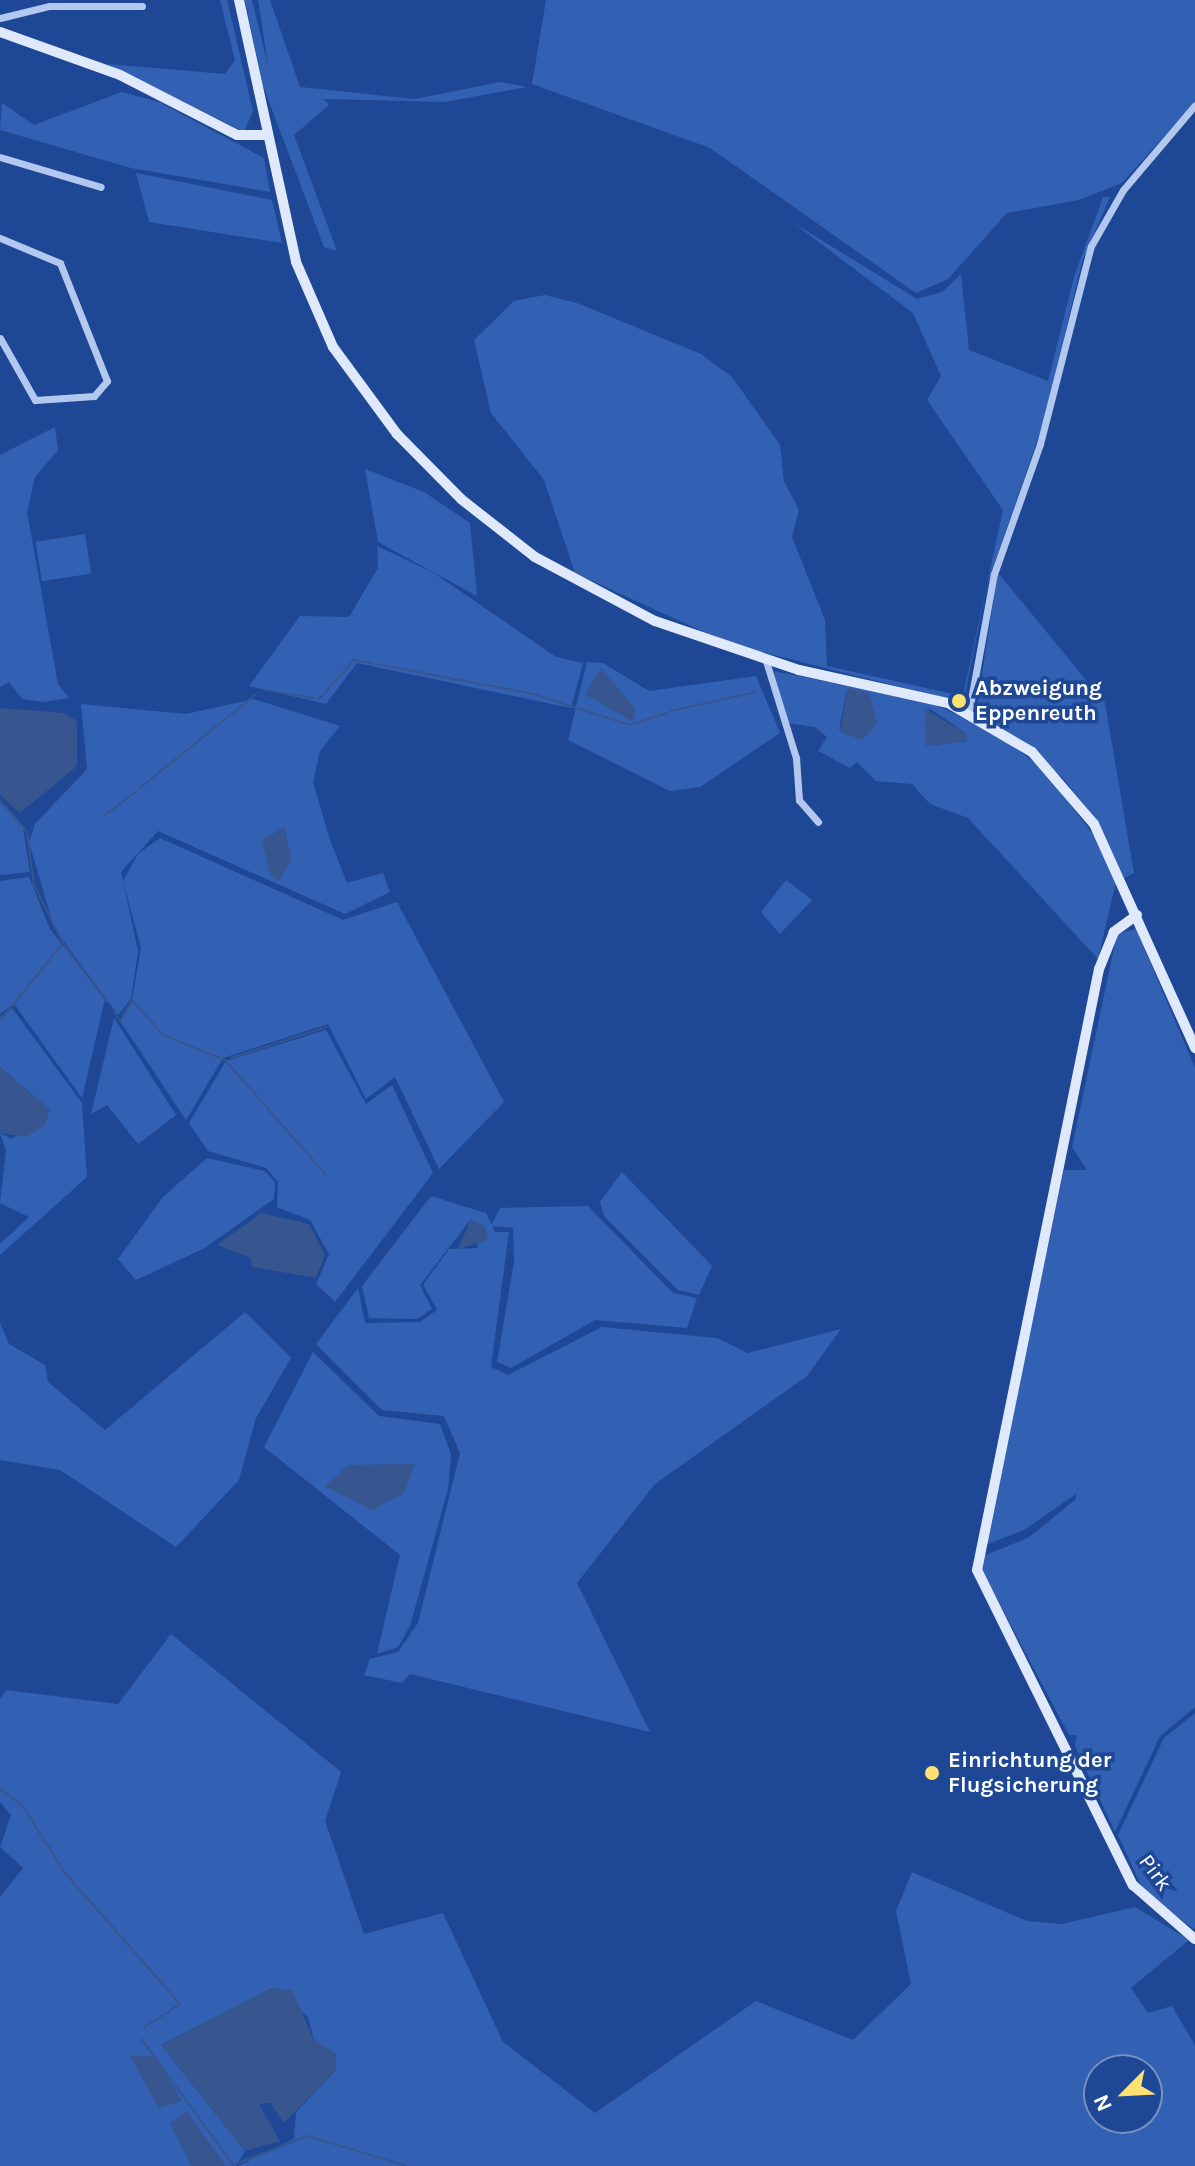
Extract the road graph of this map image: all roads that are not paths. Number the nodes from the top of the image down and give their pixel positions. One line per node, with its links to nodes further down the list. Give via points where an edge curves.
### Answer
1 (239, 0): 6 (main road)
2 (142, 6): 3 (street, via 49,6)
3 (0, 18)
4 (0, 32): 6 (main road, via 120,75 237,135)
5 (1195, 105): 12 (street, via 1123,190 1091,246 1043,432 994,574)
6 (266, 135): 11 (main road, via 285,228 313,306 333,347 397,434 461,499 535,557 682,634)
7 (0, 157): 8 (street)
8 (101, 187)
9 (0, 238): 10 (street, via 60,263 107,371 94,396 35,400)
10 (0, 338)
11 (766, 661): 12 (main road, via 923,694); 13 (street, via 796,758 799,800)
12 (969, 711): 14 (main road, via 1032,752 1077,800)
13 (818, 822)
14 (1137, 915): 15 (main road); 16 (main road, Pirk, via 1114,932 1099,969 976,1554 986,1600 1054,1718 1098,1818 1140,1893)
15 (1195, 1048)
16 (1195, 1939)

